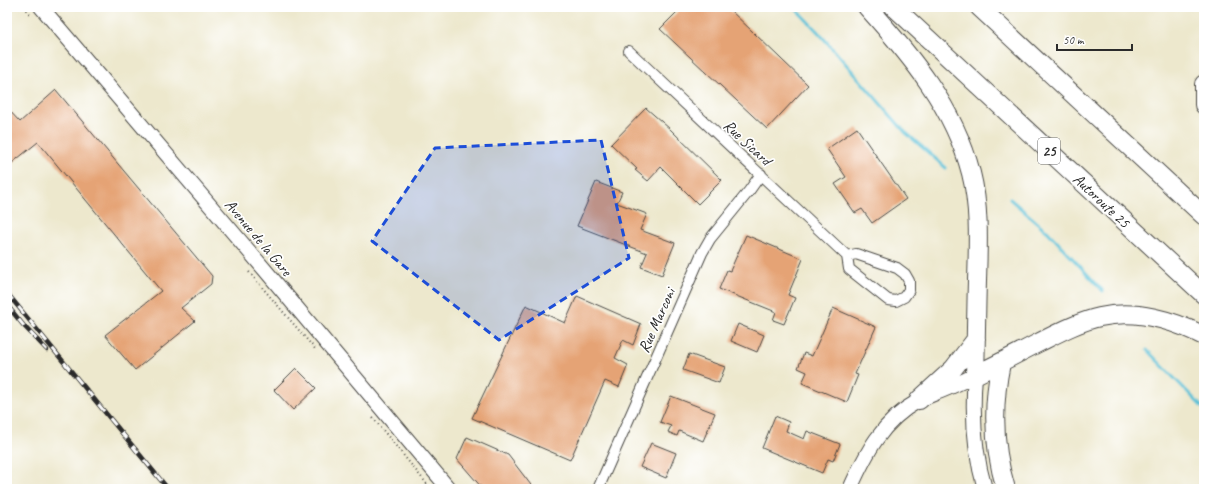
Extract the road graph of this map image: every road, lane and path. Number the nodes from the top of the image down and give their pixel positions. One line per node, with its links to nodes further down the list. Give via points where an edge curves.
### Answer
1 (24, 7): 5 (path)
2 (867, 7): 15 (highway, via 901,45 933,88 947,111 967,159 977,214)
3 (894, 7): 13 (highway, Autoroute 25 / 25)
4 (979, 7): 10 (highway)
5 (38, 13): 22 (street, Avenue de la Gare, via 265,270)
6 (629, 51): 9 (street, Rue Sicard)
7 (1204, 84): 8 (highway)
8 (1204, 105)
9 (761, 174): 11 (street, Rue Sicard); 23 (street, Rue Marconi, via 702,253)
10 (1204, 216)
11 (847, 256): 11 (street, Rue Sicard, via 849,269 888,300 896,301 904,297 909,290 909,281 897,268 856,254)
12 (248, 270): 16 (path, Avenue de la Gare)
13 (1204, 295)
14 (1204, 336): 17 (highway, via 1154,318 1109,316 1074,326)
15 (976, 339): 18 (highway); 19 (highway, via 953,369)
16 (316, 351)
17 (1000, 362): 18 (highway); 26 (highway, via 996,386 995,436)
18 (975, 375): 19 (street); 25 (street, via 975,436)
19 (919, 400): 24 (street, via 889,423 877,437)
20 (372, 418): 21 (path)
21 (431, 489)
22 (449, 489)
23 (598, 489)
24 (850, 489)
25 (985, 489)
26 (1006, 489)

